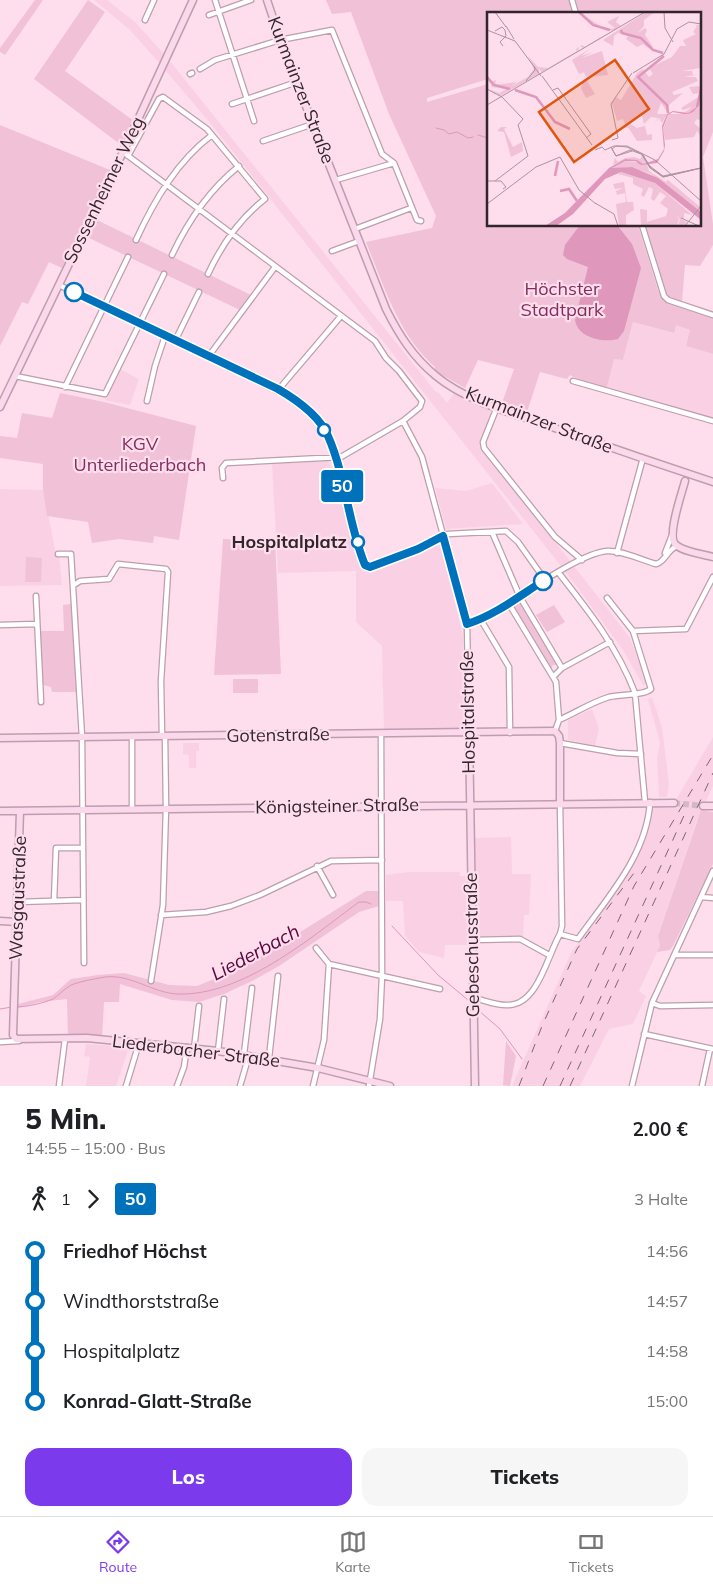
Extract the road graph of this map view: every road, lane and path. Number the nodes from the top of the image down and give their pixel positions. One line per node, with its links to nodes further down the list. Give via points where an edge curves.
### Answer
1 (154, 0): 8 (street)
2 (193, 0): 15 (main road, Sossenheimer Weg)
3 (215, 0): 6 (street)
4 (251, 0): 6 (street)
5 (267, 0): 9 (main road, Kurmainzer Straße)
6 (219, 11): 7 (street); 10 (street)
7 (209, 15)
8 (144, 20)
9 (280, 40): 10 (street); 12 (main road, Kurmainzer Straße); 22 (street, via 332,30 382,154)
10 (233, 55): 11 (street); 13 (street)
11 (200, 69)
12 (296, 82): 13 (street); 18 (main road, Kurmainzer Straße)
13 (247, 99): 14 (street); 17 (street)
14 (232, 104)
15 (140, 114): 16 (street); 21 (main road, Sossenheimer Weg)
16 (148, 120): 19 (street, Sossenheimer Weg, via 159,98 163,97); 21 (street, Sossenheimer Weg)
17 (254, 121)
18 (313, 124): 20 (street); 24 (main road, Kurmainzer Straße)
19 (212, 135): 23 (street); 25 (street, via 195,148)
20 (263, 141)
21 (126, 154): 25 (street); 40 (main road, Sossenheimer Weg)
22 (394, 163): 24 (street, Kurmainzer Straße); 26 (street)
23 (239, 166): 27 (street, via 222,179); 31 (street, via 265,199 246,214)
24 (336, 180): 30 (main road, Kurmainzer Straße)
25 (167, 185): 27 (street); 32 (street, via 152,204)
26 (411, 208): 28 (street, via 417,220); 30 (street)
27 (199, 209): 31 (street); 35 (street)
28 (421, 221)
29 (642, 226): 44 (street, via 664,296)
30 (355, 229): 33 (main road, Kurmainzer Straße)
31 (232, 234): 37 (street); 39 (street)
32 (136, 240)
33 (359, 241): 34 (street); 55 (main road, Kurmainzer Straße, via 386,309 408,348 450,386)
34 (332, 251)
35 (172, 255)
36 (128, 257): 42 (street)
37 (275, 267): 43 (street); 48 (street)
38 (164, 274): 45 (street)
39 (208, 274)
40 (59, 285): 42 (street); 49 (main road, Sossenheimer Weg)
41 (199, 292): 47 (street)
42 (104, 307): 45 (street); 51 (street)
43 (341, 316): 52 (street); 56 (street, via 375,341 422,401)
44 (713, 316)
45 (140, 324): 46 (street); 51 (street, via 104,394)
46 (165, 336): 47 (street); 53 (street)
47 (175, 341): 48 (street)
48 (208, 357): 52 (street)
49 (15, 376): 51 (street); 54 (main road, Sossenheimer Weg)
50 (573, 381): 57 (street)
51 (65, 387)
52 (278, 389): 58 (street, via 308,409 328,434)
53 (147, 400)
54 (0, 407)
55 (497, 407): 59 (main road, Kurmainzer Straße); 73 (street, via 483,442 484,448 555,537)
56 (403, 421): 58 (street); 67 (street, Hospitalstraße, via 422,457)
57 (713, 421)
58 (335, 458): 62 (street, via 226,463 222,468); 67 (street, via 365,565 370,567)
59 (643, 458): 60 (main road, Kurmainzer Straße); 69 (street)
60 (678, 470): 61 (main road, Kurmainzer Straße); 63 (main road)
61 (698, 477): 63 (main road); 64 (main road, Kurmainzer Straße)
62 (223, 478)
63 (685, 481): 66 (main road)
64 (713, 482)
65 (492, 532): 67 (street); 76 (street, via 509,532); 79 (street)
66 (672, 534): 68 (main road); 71 (street)
67 (443, 536): 84 (street, Hospitalstraße)
68 (677, 546): 71 (street); 72 (main road)
69 (617, 552): 71 (street, via 656,564); 73 (street, via 603,552)
70 (58, 554): 77 (street, via 70,554)
71 (664, 557)
72 (713, 557)
73 (582, 560): 74 (street)
74 (558, 572): 76 (street); 87 (street)
75 (713, 577): 86 (street, via 686,629)
76 (545, 580): 79 (street)
77 (74, 585): 98 (street, via 80,581 109,579 118,564 166,568 161,681); 99 (street)
78 (36, 596): 83 (street)
79 (520, 597): 81 (street); 88 (street)
80 (607, 598): 86 (street)
81 (509, 604): 82 (street); 89 (street)
82 (481, 620): 84 (street); 95 (street, via 509,667)
83 (36, 624): 85 (street); 91 (street)
84 (467, 624): 94 (street, Hospitalstraße)
85 (0, 625)
86 (634, 631): 90 (street, via 651,688 645,693)
87 (610, 642): 88 (street); 90 (street)
88 (562, 668): 89 (street)
89 (554, 676): 92 (street)
90 (635, 693): 92 (street, via 608,697); 102 (street)
91 (41, 702)
92 (558, 720): 93 (street)
93 (555, 731): 95 (main road, Gotenstraße); 101 (main road)
94 (469, 733): 95 (main road, Gotenstraße); 96 (main road, Gotenstraße); 106 (main road, Hospitalstraße)
95 (510, 733)
96 (380, 734): 98 (main road, Gotenstraße); 107 (street)
97 (132, 736): 98 (main road, Gotenstraße); 99 (main road, Gotenstraße); 111 (street)
98 (164, 736): 110 (street)
99 (82, 737): 100 (main road, Gotenstraße); 112 (street)
100 (0, 738)
101 (560, 744): 102 (street, via 617,754); 104 (main road)
102 (641, 754): 103 (street)
103 (648, 802): 104 (main road, Königsteiner Straße); 105 (main road, Königsteiner Straße); 128 (street, via 644,834 619,883 578,939)
104 (560, 803): 106 (main road, Königsteiner Straße); 128 (street)
105 (674, 803)
106 (470, 804): 107 (main road, Königsteiner Straße); 129 (main road, Gebeschusstraße)
107 (382, 806): 110 (main road, Königsteiner Straße); 116 (street)
108 (703, 806): 109 (main road)
109 (713, 806)
110 (166, 808): 111 (main road, Königsteiner Straße); 125 (street)
111 (132, 809): 112 (main road, Königsteiner Straße)
112 (82, 810): 114 (main road, Königsteiner Straße); 115 (street)
113 (0, 811): 114 (main road, Königsteiner Straße)
114 (20, 811): 124 (main road, Wasgaustraße)
115 (82, 848): 122 (street); 123 (street, via 56,848)
116 (382, 860): 117 (street, via 331,861); 137 (street)
117 (317, 866): 119 (street); 125 (street, via 231,906 206,912)
118 (713, 872): 120 (street)
119 (333, 895)
120 (701, 898): 121 (street); 132 (street)
121 (713, 898)
122 (83, 900): 123 (street); 134 (street)
123 (54, 901): 124 (street)
124 (18, 902): 127 (main road, Wasgaustraße)
125 (161, 915): 138 (street)
126 (0, 921): 127 (main road)
127 (18, 922): 148 (main road, Wasgaustraße, via 13,1035)
128 (560, 934): 131 (street)
129 (472, 940): 131 (street, via 520,939); 141 (main road, Gebeschusstraße)
130 (316, 948): 135 (street)
131 (549, 955): 141 (street, via 534,990 524,1001 506,1006)
132 (674, 955): 133 (street); 143 (street)
133 (713, 955)
134 (84, 963)
135 (328, 964): 137 (street); 156 (street, via 327,1013)
136 (278, 976): 155 (street)
137 (382, 976): 140 (street); 157 (street, via 380,1019)
138 (151, 981)
139 (252, 988): 154 (street)
140 (440, 989)
141 (474, 998): 164 (main road, Gebeschusstraße)
142 (224, 999): 153 (street)
143 (652, 1003): 144 (street, via 660,1006); 146 (street)
144 (713, 1005)
145 (199, 1006): 151 (street)
146 (644, 1034): 152 (street); 165 (street)
147 (65, 1039): 148 (main road, Liederbacher Straße); 150 (main road, Liederbacher Straße); 158 (street)
148 (20, 1040): 149 (street, Liederbacher Straße)
149 (0, 1042)
150 (139, 1042): 151 (main road, Liederbacher Straße); 159 (street)
151 (190, 1048): 153 (main road, Liederbacher Straße); 160 (street)
152 (712, 1049): 166 (street)
153 (218, 1051): 154 (main road, Liederbacher Straße)
154 (246, 1055): 155 (main road, Liederbacher Straße); 161 (street)
155 (269, 1058): 156 (main road, Liederbacher Straße)
156 (318, 1068): 157 (main road, Liederbacher Straße); 162 (street)
157 (369, 1083): 163 (main road, Liederbacher Straße)
158 (59, 1086)
159 (126, 1086)
160 (177, 1086)
161 (240, 1086)
162 (313, 1086)
163 (390, 1086)
164 (475, 1086)
165 (632, 1086)
166 (702, 1086)

